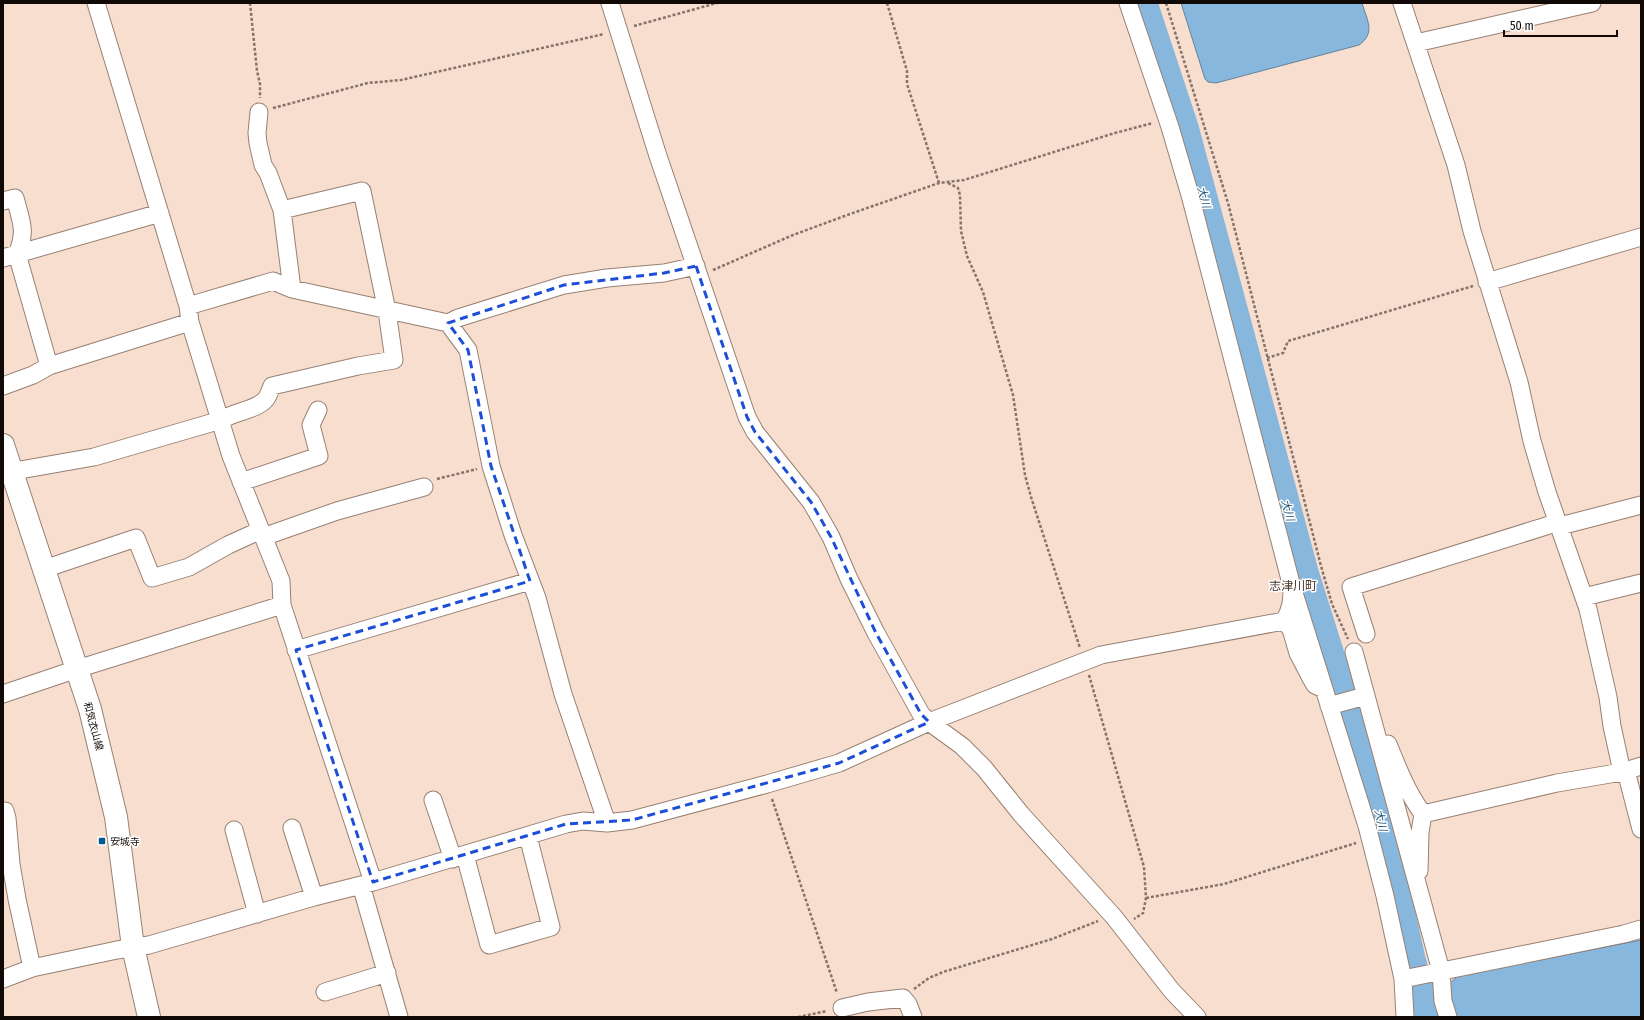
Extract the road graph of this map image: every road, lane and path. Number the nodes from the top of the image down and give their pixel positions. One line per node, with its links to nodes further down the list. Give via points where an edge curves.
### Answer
1 (96, 3): 18 (street)
2 (250, 3): 12 (path, via 260,84)
3 (610, 3): 10 (street)
4 (717, 3): 10 (path)
5 (887, 3): 14 (path, via 907,71 907,84)
6 (1128, 3): 43 (street, via 1190,195)
7 (1166, 3): 27 (path, via 1228,203)
8 (1402, 3): 11 (street)
9 (1592, 3): 11 (street)
10 (618, 30): 12 (path, via 408,78 368,83); 21 (street)
11 (1416, 43): 22 (street, via 1456,165)
12 (259, 112): 17 (street, via 256,133 258,144 263,165)
13 (1155, 122): 15 (path)
14 (939, 183): 15 (path); 21 (path)
15 (948, 183): 50 (path, via 958,188 960,195 961,231 967,256 985,299 1013,395 1031,497)
16 (3, 201): 20 (street, via 15,198 23,226 23,241)
17 (282, 210): 23 (street); 24 (street, via 362,191)
18 (160, 213): 20 (street); 25 (street)
19 (1641, 237): 22 (street)
20 (10, 256): 28 (street)
21 (698, 271): 26 (street, via 607,278 564,285); 56 (street, via 747,417 755,432 811,502 831,537 876,633 921,714)
22 (1487, 282): 27 (path, via 1288,342 1283,353); 38 (street, via 1519,382 1547,492)
23 (292, 289): 24 (street); 25 (street, via 273,281)
24 (387, 311): 26 (street); 31 (street, via 394,360 272,386 266,400 259,405)
25 (189, 314): 28 (street); 31 (street)
26 (448, 323): 33 (street, via 468,350)
27 (1267, 358): 49 (path, via 1332,604)
28 (49, 366): 29 (street, via 33,376)
29 (3, 386)
30 (318, 410): 35 (street, via 311,425 319,456)
31 (221, 420): 34 (street, via 94,458); 35 (street)
32 (3, 444): 34 (main road, 和気衣山線)
33 (491, 466): 36 (path, via 436,479); 41 (street, via 512,535)
34 (7, 472): 40 (main road, 和気衣山線)
35 (241, 482): 39 (street)
36 (424, 487): 39 (street)
37 (1641, 505): 38 (street)
38 (1560, 524): 44 (street); 47 (street, via 1351,587)
39 (262, 534): 40 (street, via 228,545 189,567 152,578 136,538); 45 (street, via 281,581)
40 (44, 569): 51 (main road, 和気衣山線)
41 (530, 581): 48 (street); 62 (street, via 563,694)
42 (1641, 583): 44 (street)
43 (1292, 587): 46 (street, via 1290,612); 52 (street)
44 (1584, 597): 57 (street, via 1608,697 1612,726)
45 (282, 605): 48 (street); 51 (street)
46 (1284, 622): 50 (street, via 1101,655); 52 (street, via 1292,629 1298,653 1315,685)
47 (1366, 634)
48 (296, 650): 69 (street)
49 (1354, 652): 54 (street)
50 (1084, 661): 56 (street); 72 (path, via 1144,867)
51 (77, 669): 53 (street); 77 (main road, 和気衣山線, via 90,709 116,817)
52 (1324, 689): 55 (street)
53 (3, 694)
54 (1365, 702): 55 (street); 61 (street, via 1383,732 1412,798); 70 (street)
55 (1330, 706): 81 (street, via 1367,826)
56 (929, 722): 58 (street, via 840,762); 73 (street, via 962,746 984,768 1021,814)
57 (1630, 770): 61 (street, via 1557,783); 64 (street)
58 (767, 784): 62 (street, via 632,820); 85 (path)
59 (433, 800): 68 (street)
60 (3, 811): 78 (street, via 7,818 11,864)
61 (1424, 814): 70 (street, via 1420,832)
62 (607, 823): 66 (street, via 583,821)
63 (292, 828): 71 (street)
64 (1641, 829)
65 (234, 830): 74 (street)
66 (528, 836): 68 (street); 68 (street, via 552,927 489,945)
67 (1358, 842): 72 (path, via 1224,884)
68 (459, 857): 69 (street)
69 (367, 883): 71 (street); 80 (street)
70 (1417, 884): 79 (street)
71 (314, 897): 74 (street)
72 (1146, 898): 75 (path, via 1143,913)
73 (1110, 913): 75 (street); 84 (path, via 1095,922 1052,939 929,978)
74 (257, 914): 77 (street)
75 (1121, 926): 90 (street, via 1172,991)
76 (1641, 930): 79 (street)
77 (133, 947): 78 (street); 86 (main road, 和気衣山線)
78 (32, 968): 82 (street)
79 (1437, 972): 81 (street); 92 (street)
80 (387, 974): 83 (street); 87 (street)
81 (1406, 978): 91 (street)
82 (3, 979)
83 (325, 992)
84 (903, 998): 85 (street); 89 (street)
85 (842, 1008): 88 (path)
86 (149, 1017)
87 (399, 1017)
88 (798, 1017)
89 (912, 1017)
90 (1197, 1017)
91 (1405, 1017)
92 (1448, 1017)

